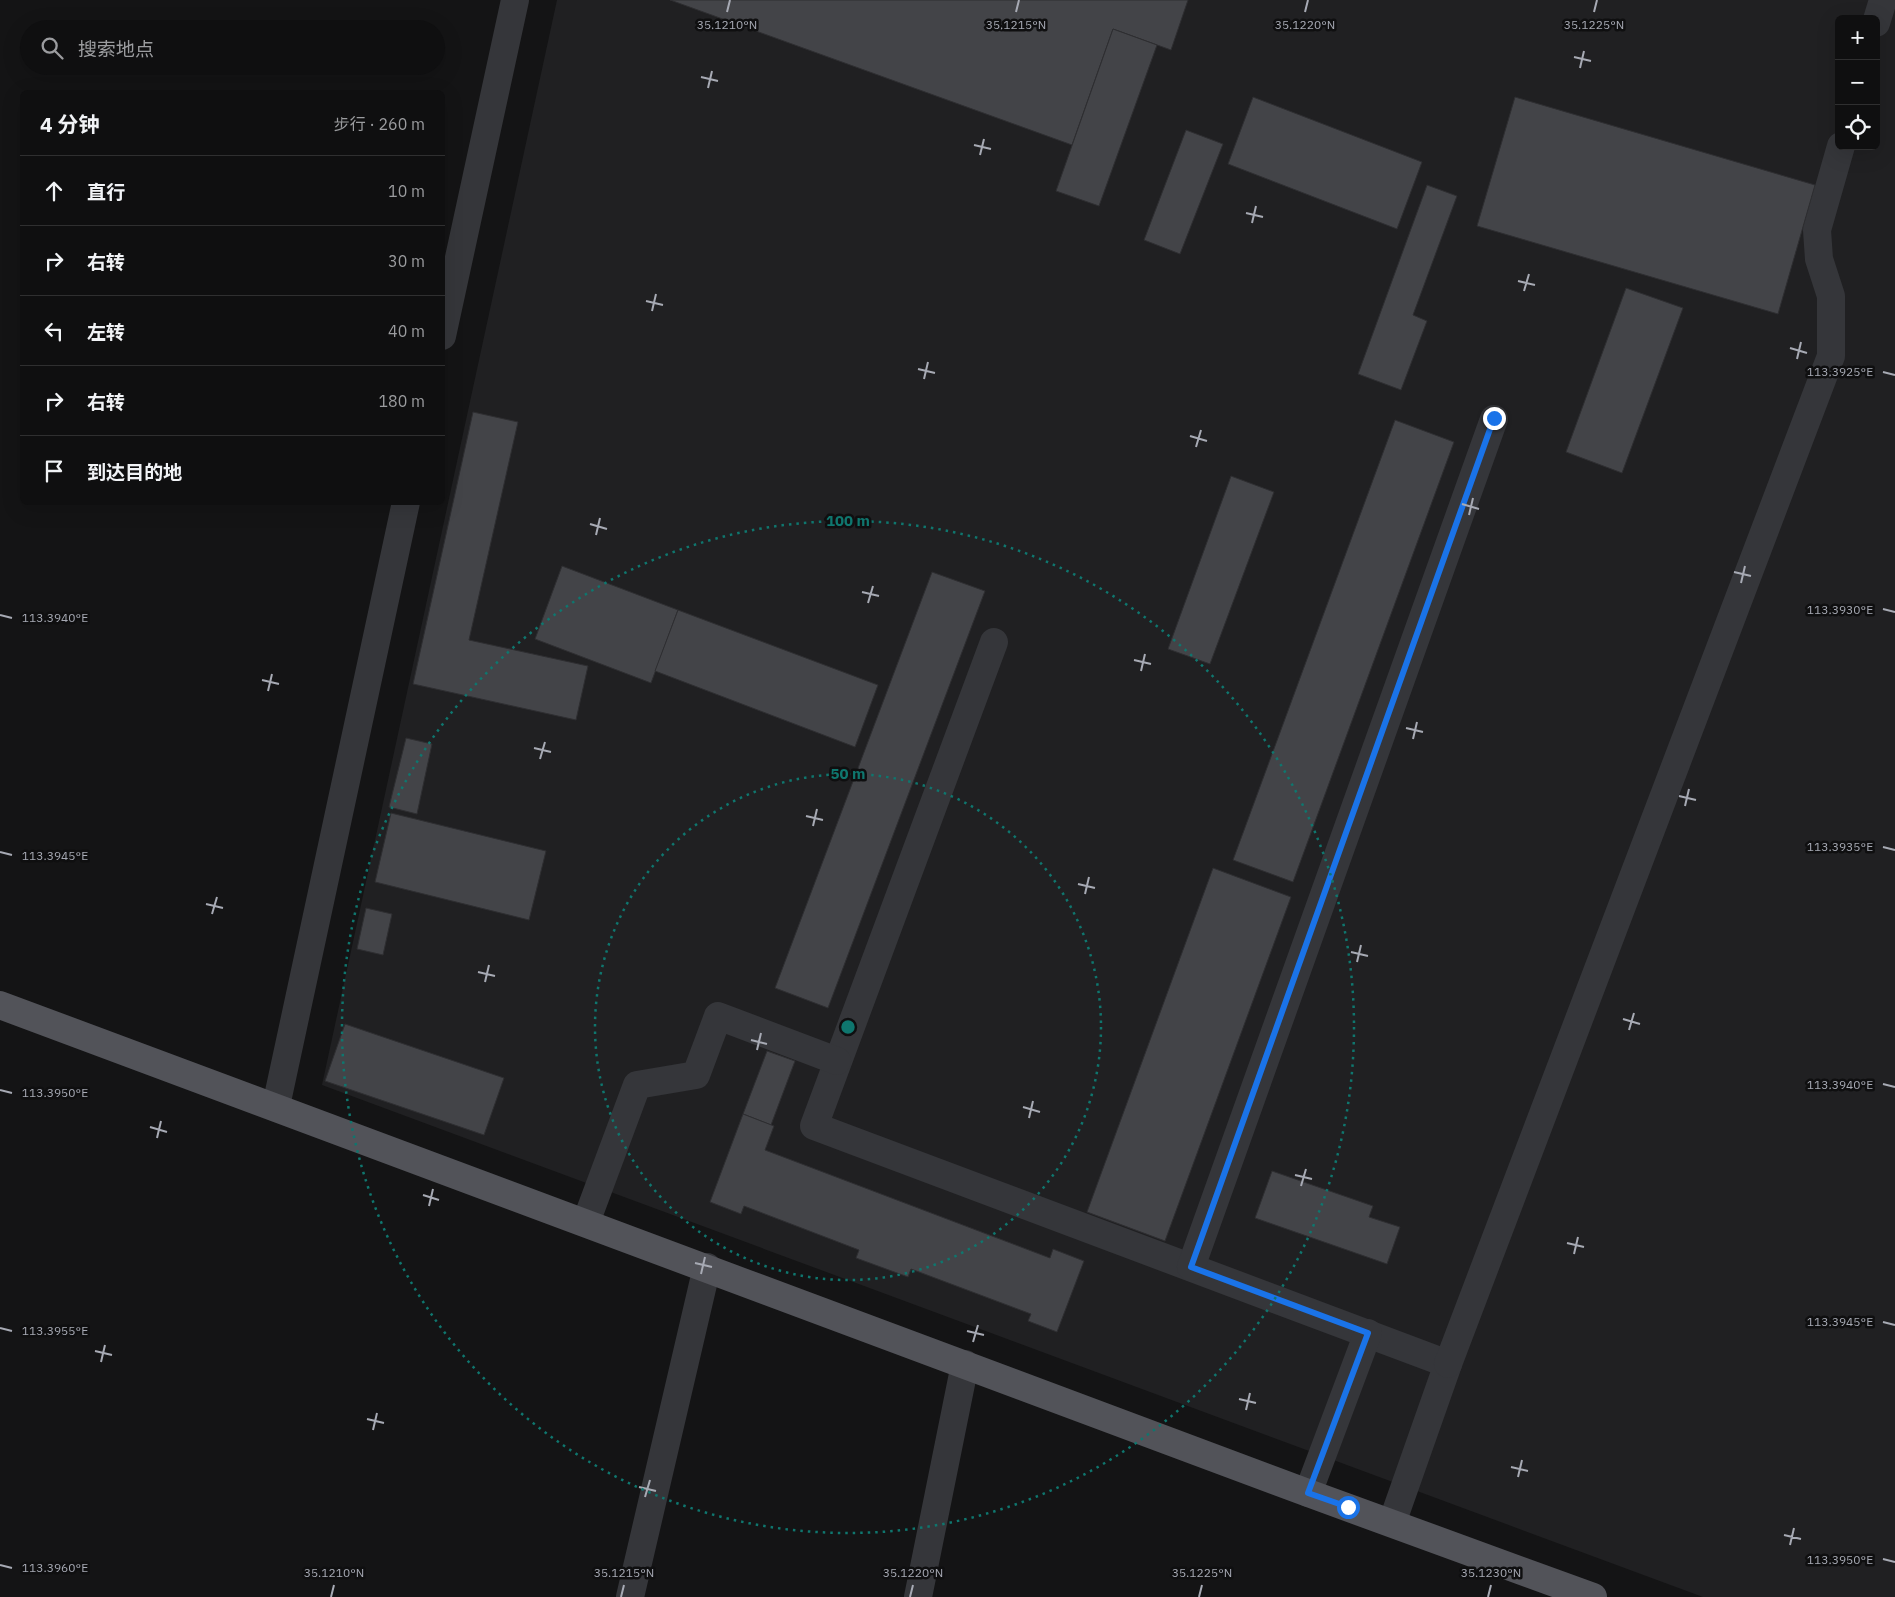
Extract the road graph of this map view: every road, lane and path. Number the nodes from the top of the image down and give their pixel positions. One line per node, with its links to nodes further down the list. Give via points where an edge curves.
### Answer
1 (515, 0): 5 (street)
2 (1883, 0): 3 (street)
3 (1878, 15)
4 (1840, 150): 17 (street, via 1817,230 1819,259 1832,296 1832,356)
5 (445, 322)
6 (1494, 418): 14 (street)
7 (405, 505): 11 (street)
8 (994, 642): 10 (street)
9 (0, 1005): 11 (main road)
10 (837, 1061): 12 (street, via 718,1016 696,1075 637,1085); 14 (street, via 814,1126)
11 (276, 1106): 12 (main road)
12 (586, 1222): 13 (main road)
13 (707, 1267): 16 (main road); 20 (street)
14 (1191, 1267): 15 (street)
15 (1368, 1333): 17 (street); 18 (street)
16 (966, 1364): 18 (main road); 21 (street)
17 (1448, 1364): 19 (street)
18 (1308, 1493): 19 (main road)
19 (1392, 1523): 22 (main road)
20 (630, 1597)
21 (918, 1597)
22 (1593, 1597)

